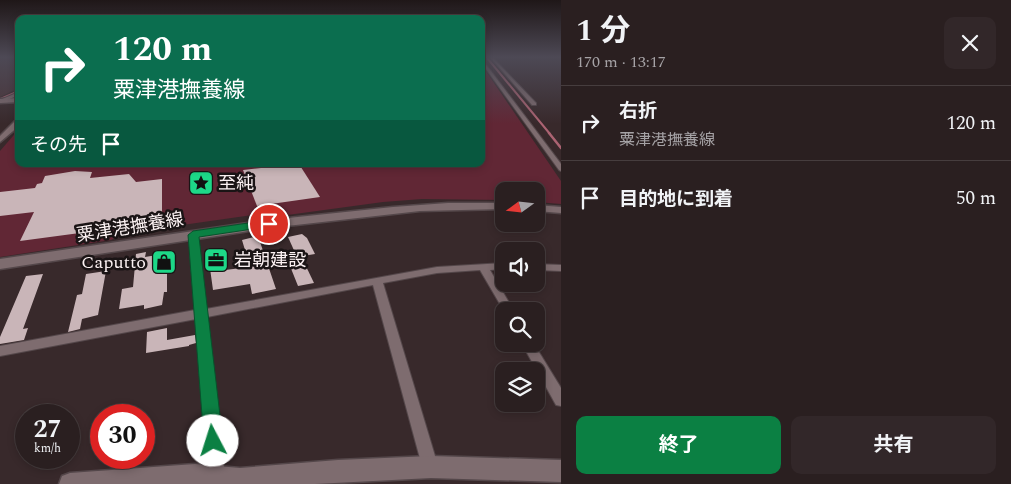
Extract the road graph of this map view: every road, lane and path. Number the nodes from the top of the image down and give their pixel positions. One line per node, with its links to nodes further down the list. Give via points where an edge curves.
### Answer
1 (501, 80): 6 (street)
2 (512, 80): 6 (street, via 534,104)
3 (15, 96): 5 (street)
4 (15, 100): 5 (main road)
5 (1, 101)
6 (523, 103): 9 (street)
7 (15, 126): 8 (main road)
8 (0, 140)
9 (561, 169)
10 (495, 206): 13 (main road, 粟津港撫養線, via 382,209)
11 (545, 209): 12 (main road)
12 (561, 210)
13 (193, 235): 14 (main road, 粟津港撫養線); 21 (street)
14 (0, 264)
15 (495, 266): 16 (street)
16 (483, 267): 19 (street, via 437,270); 20 (street)
17 (545, 267): 18 (street)
18 (561, 268)
19 (377, 281): 21 (street); 25 (street)
20 (504, 302)
21 (201, 314): 22 (street); 27 (street)
22 (0, 351)
23 (533, 352): 24 (street)
24 (561, 400)
25 (431, 467): 26 (main road); 27 (main road)
26 (561, 471)
27 (217, 477): 28 (main road, via 195,475)
28 (70, 484)

